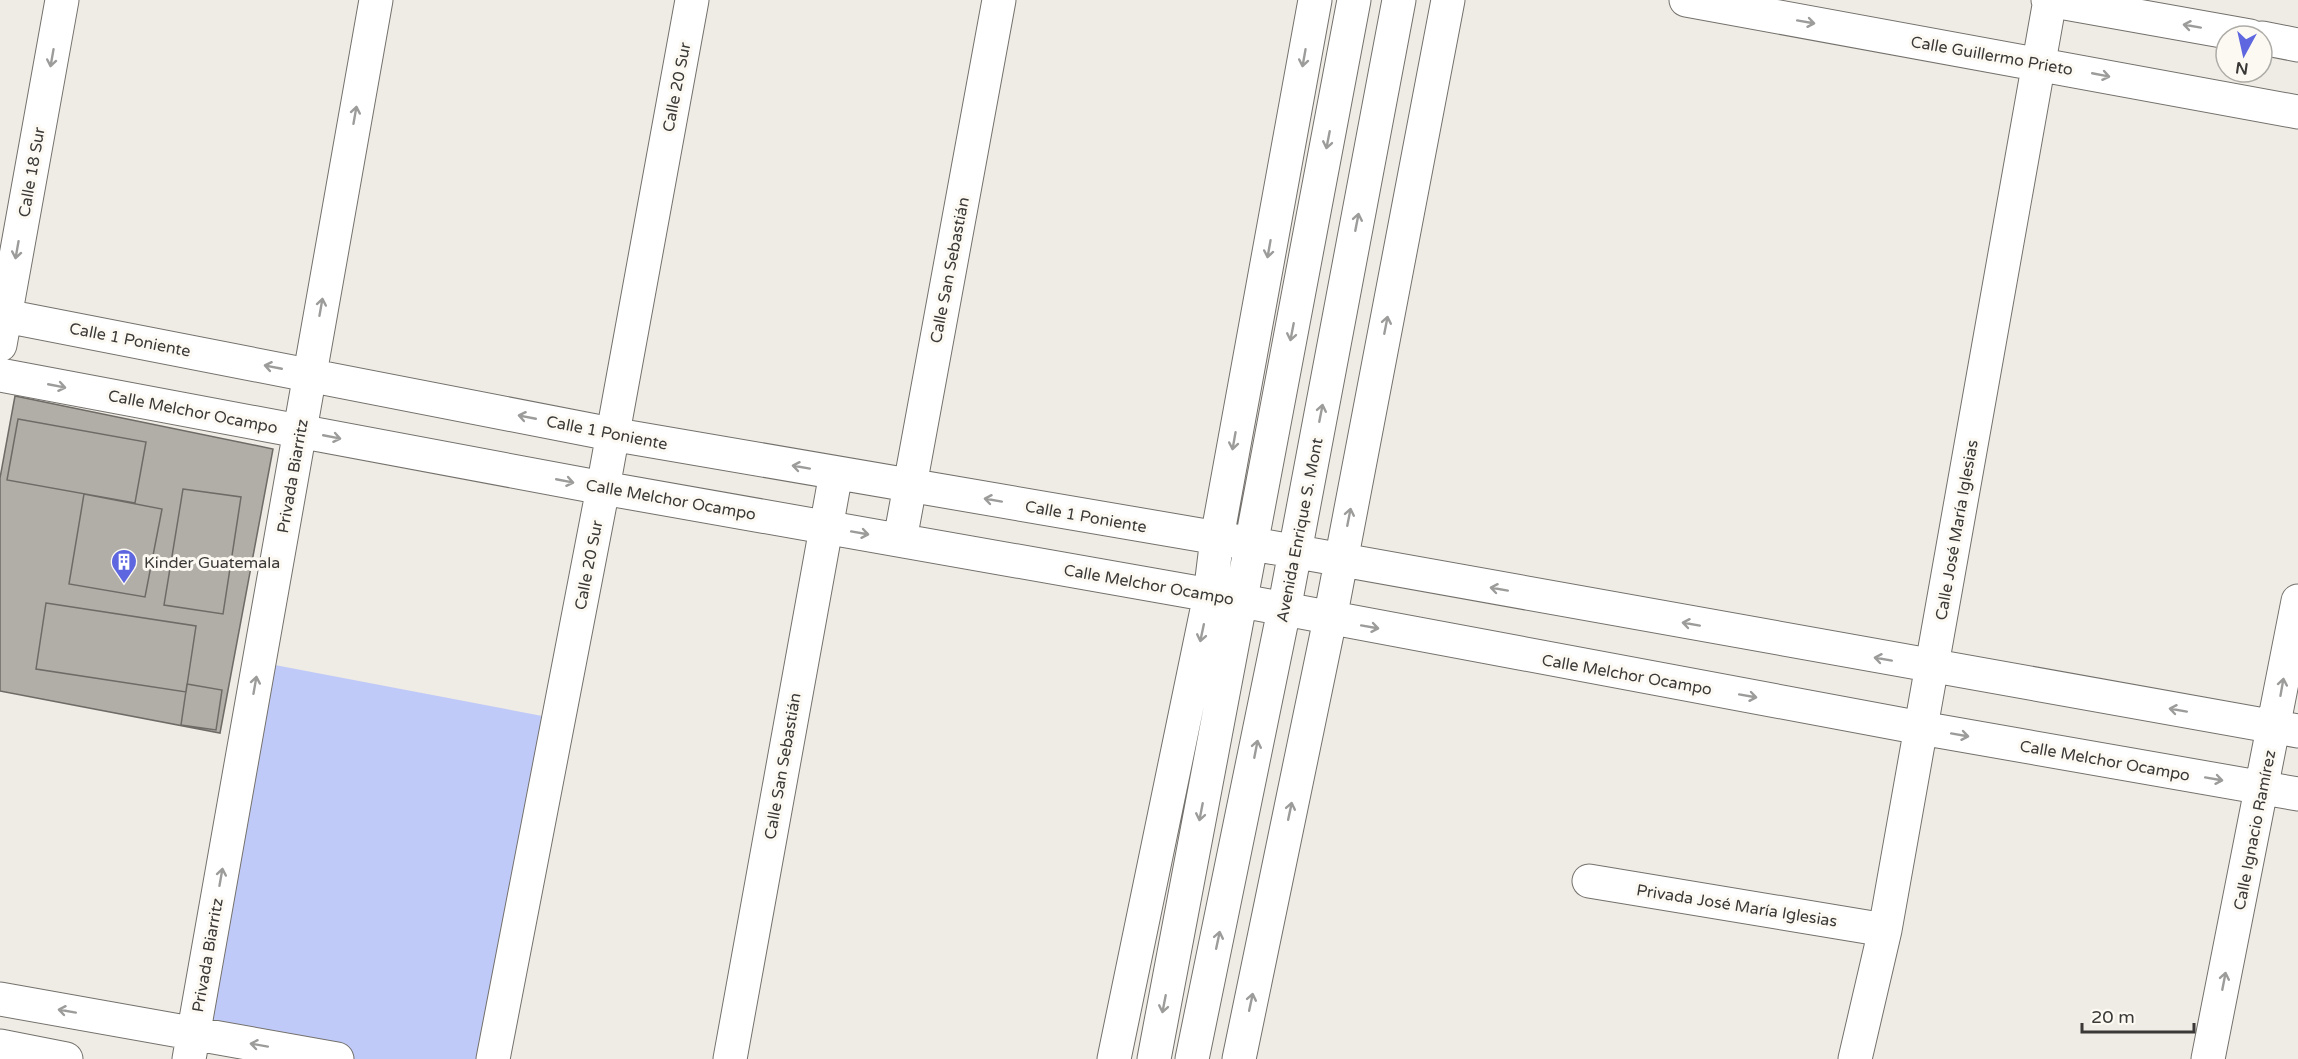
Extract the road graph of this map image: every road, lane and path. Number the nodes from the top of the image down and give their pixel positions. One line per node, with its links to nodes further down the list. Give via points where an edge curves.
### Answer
1 (62, 0): 17 (street, Calle 18 Sur, one-way to 17)
2 (376, 0): 18 (street, Privada Biarritz, one-way to 2)
3 (692, 0): 21 (street, Calle 20 Sur)
4 (999, 0): 23 (street, Calle San Sebastián)
5 (1315, 0): 26 (street, one-way to 26)
6 (1354, 0): 28 (street, one-way to 28)
7 (1400, 0): 29 (street, Avenida Enrique S. Mont, one-way to 7)
8 (1448, 0): 30 (street, one-way to 8)
9 (1686, 0): 11 (street, Calle Guillermo Prieto)
10 (2049, 0): 12 (street, one-way to 10); 15 (street, Calle José María Iglesias)
11 (1757, 6): 15 (street, Calle Guillermo Prieto, one-way to 15)
12 (2214, 30)
13 (2274, 40): 14 (street)
14 (2298, 45)
15 (2038, 64): 16 (street, Calle Guillermo Prieto, one-way to 16); 36 (street, Calle José María Iglesias)
16 (2298, 112)
17 (2, 325): 18 (street, Calle 1 Poniente, one-way to 17)
18 (310, 374): 20 (street, Privada Biarritz); 21 (street, Calle 1 Poniente, one-way to 18)
19 (0, 375): 20 (street, Calle Melchor Ocampo, one-way to 20)
20 (300, 431): 24 (street, Calle Melchor Ocampo, one-way to 24); 45 (street, Privada Biarritz, one-way to 20)
21 (611, 434): 22 (street, Calle 1 Poniente, one-way to 21); 24 (street, Calle 20 Sur)
22 (836, 473): 23 (street, Calle 1 Poniente); 25 (street, Calle San Sebastián)
23 (909, 486): 26 (street, Calle 1 Poniente, one-way to 23); 27 (street, Calle San Sebastián)
24 (603, 488): 25 (street, Calle Melchor Ocampo); 48 (street, Calle 20 Sur)
25 (825, 526): 27 (street, Calle Melchor Ocampo, one-way to 27); 49 (street, Calle San Sebastián)
26 (1216, 538): 28 (street); 31 (street)
27 (900, 540): 31 (street, Calle Melchor Ocampo)
28 (1253, 544): 29 (street); 32 (street)
29 (1294, 552): 30 (street); 34 (street, Avenida Enrique S. Mont)
30 (1341, 560): 35 (street); 36 (street, one-way to 30)
31 (1210, 595): 32 (street, Calle Melchor Ocampo); 50 (street, one-way to 50)
32 (1242, 601): 34 (street, Calle Melchor Ocampo); 51 (street, one-way to 51)
33 (2298, 601): 38 (street, Calle Ignacio Ramírez, one-way to 33)
34 (1284, 610): 35 (street, Calle Melchor Ocampo); 52 (street, Avenida Enrique S. Mont, one-way to 34)
35 (1330, 619): 37 (street, Calle Melchor Ocampo, one-way to 37); 53 (street, one-way to 35)
36 (1931, 668): 37 (street, Calle José María Iglesias); 38 (street, one-way to 36)
37 (1921, 728): 39 (street, Calle Melchor Ocampo, one-way to 39); 42 (street, Calle José María Iglesias)
38 (2286, 729): 39 (street, Calle Ignacio Ramírez)
39 (2264, 787): 40 (street, Calle Melchor Ocampo); 55 (street, Calle Ignacio Ramírez, one-way to 39)
40 (2298, 794)
41 (1589, 881): 42 (street, Privada José María Iglesias)
42 (1885, 930): 54 (street, Calle José María Iglesias)
43 (0, 999): 45 (street, one-way to 43)
44 (0, 1046): 46 (street)
45 (191, 1046): 47 (street, one-way to 45)
46 (66, 1059)
47 (337, 1059)
48 (493, 1059)
49 (730, 1059)
50 (1114, 1059)
51 (1154, 1059)
52 (1192, 1059)
53 (1239, 1059)
54 (1856, 1059)
55 (2208, 1059)

